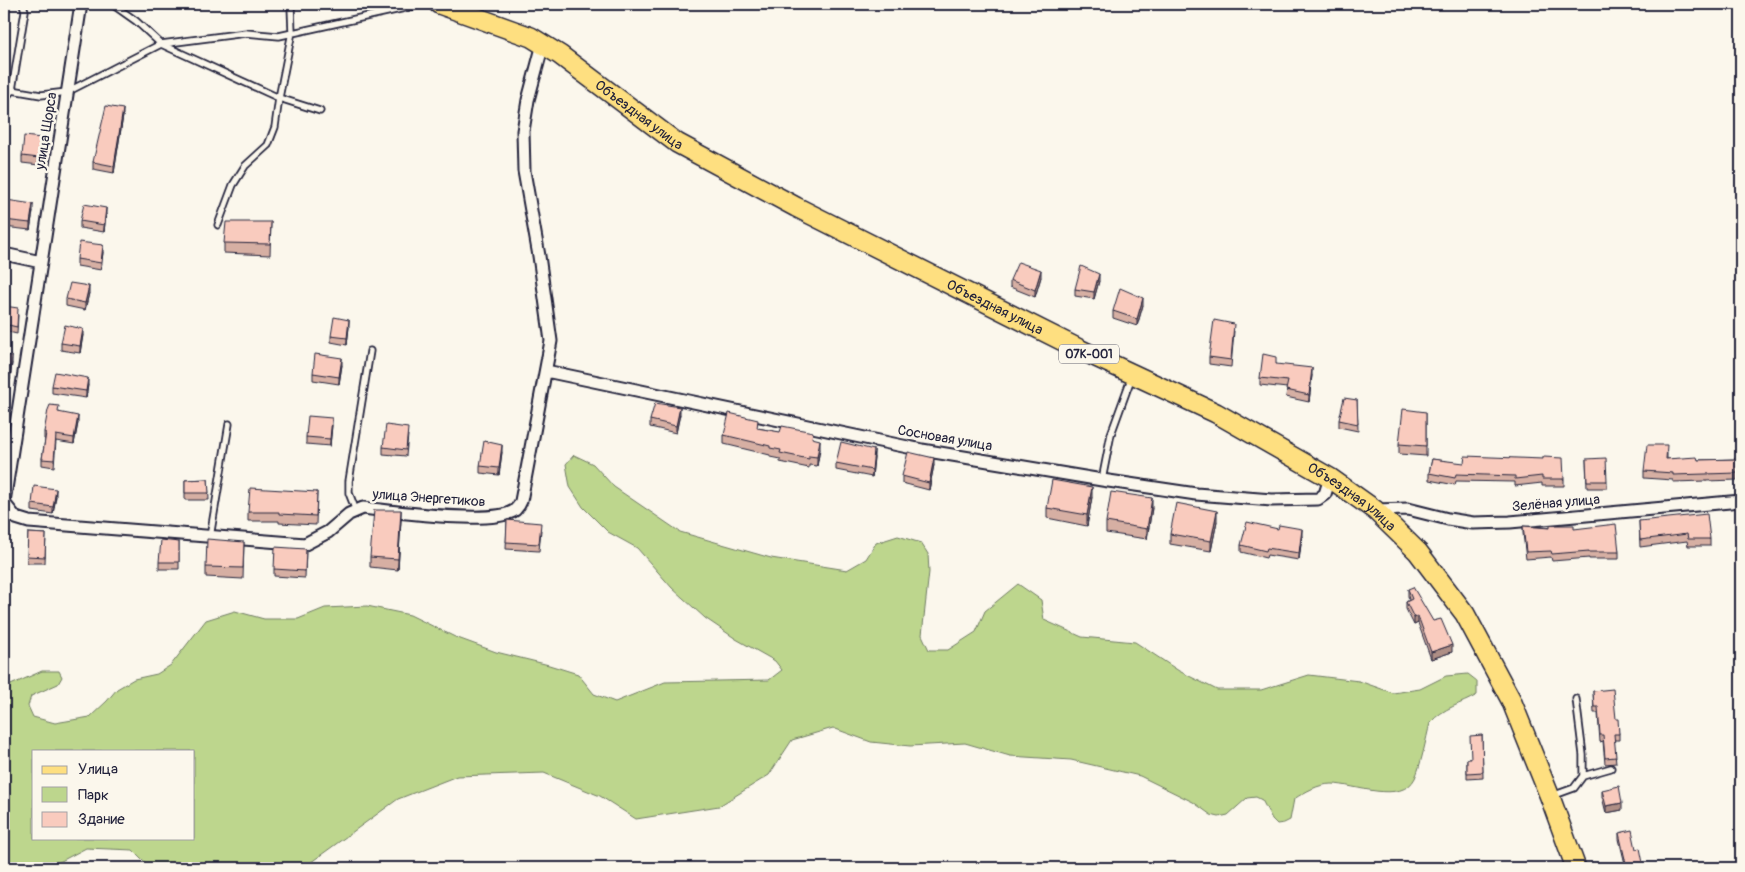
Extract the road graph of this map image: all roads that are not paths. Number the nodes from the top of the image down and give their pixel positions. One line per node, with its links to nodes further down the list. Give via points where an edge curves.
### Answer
1 (23, 4): 10 (lane, via 26,11)
2 (81, 4): 11 (street, улица Щорса)
3 (112, 4): 8 (lane)
4 (289, 4): 7 (lane)
5 (423, 4): 7 (lane)
6 (439, 4): 9 (main road, Объездная улица / 07К-001)
7 (292, 32): 8 (lane, via 279,36 246,33); 12 (lane)
8 (161, 44): 11 (lane); 12 (lane)
9 (543, 44): 19 (street, улица Энергетиков, via 523,130 524,171 551,341); 20 (main road, Объездная улица / 07К-001, via 677,144 823,221)
10 (12, 90): 11 (lane, via 41,94); 13 (lane)
11 (67, 92): 17 (street, улица Щорса)
12 (279, 98): 14 (lane); 15 (lane, via 276,127 268,145 244,166)
13 (4, 100)
14 (320, 111)
15 (218, 225)
16 (4, 254): 17 (street)
17 (41, 262): 25 (street, улица Щорса)
18 (370, 350): 27 (lane, via 349,481 349,493)
19 (546, 371): 23 (street, Сосновая улица, via 922,450); 27 (street, улица Энергетиков, via 521,501 515,510 498,517 469,518 363,508)
20 (1132, 374): 22 (main road, Объездная улица / 07К-001, via 1216,413); 23 (lane, via 1111,434)
21 (229, 424): 28 (lane)
22 (1330, 478): 23 (street, Сосновая улица, via 1325,494 1318,499 1272,500 1196,494); 26 (main road, Объездная улица / 07К-001)
23 (1102, 480)
24 (1741, 501): 26 (street, Зелёная улица, via 1473,523 1408,509)
25 (4, 503): 28 (street, улица Энергетиков, via 16,518 29,522)
26 (1375, 510): 32 (main road, Объездная улица / 07К-001, via 1418,552 1466,614 1511,700)
27 (356, 511): 28 (street, улица Энергетиков, via 305,544)
28 (210, 537)
29 (1576, 699): 31 (lane)
30 (1611, 768): 31 (lane)
31 (1584, 776): 32 (lane, via 1574,788)
32 (1550, 797): 33 (main road, Объездная улица / 07К-001)
33 (1576, 868)

